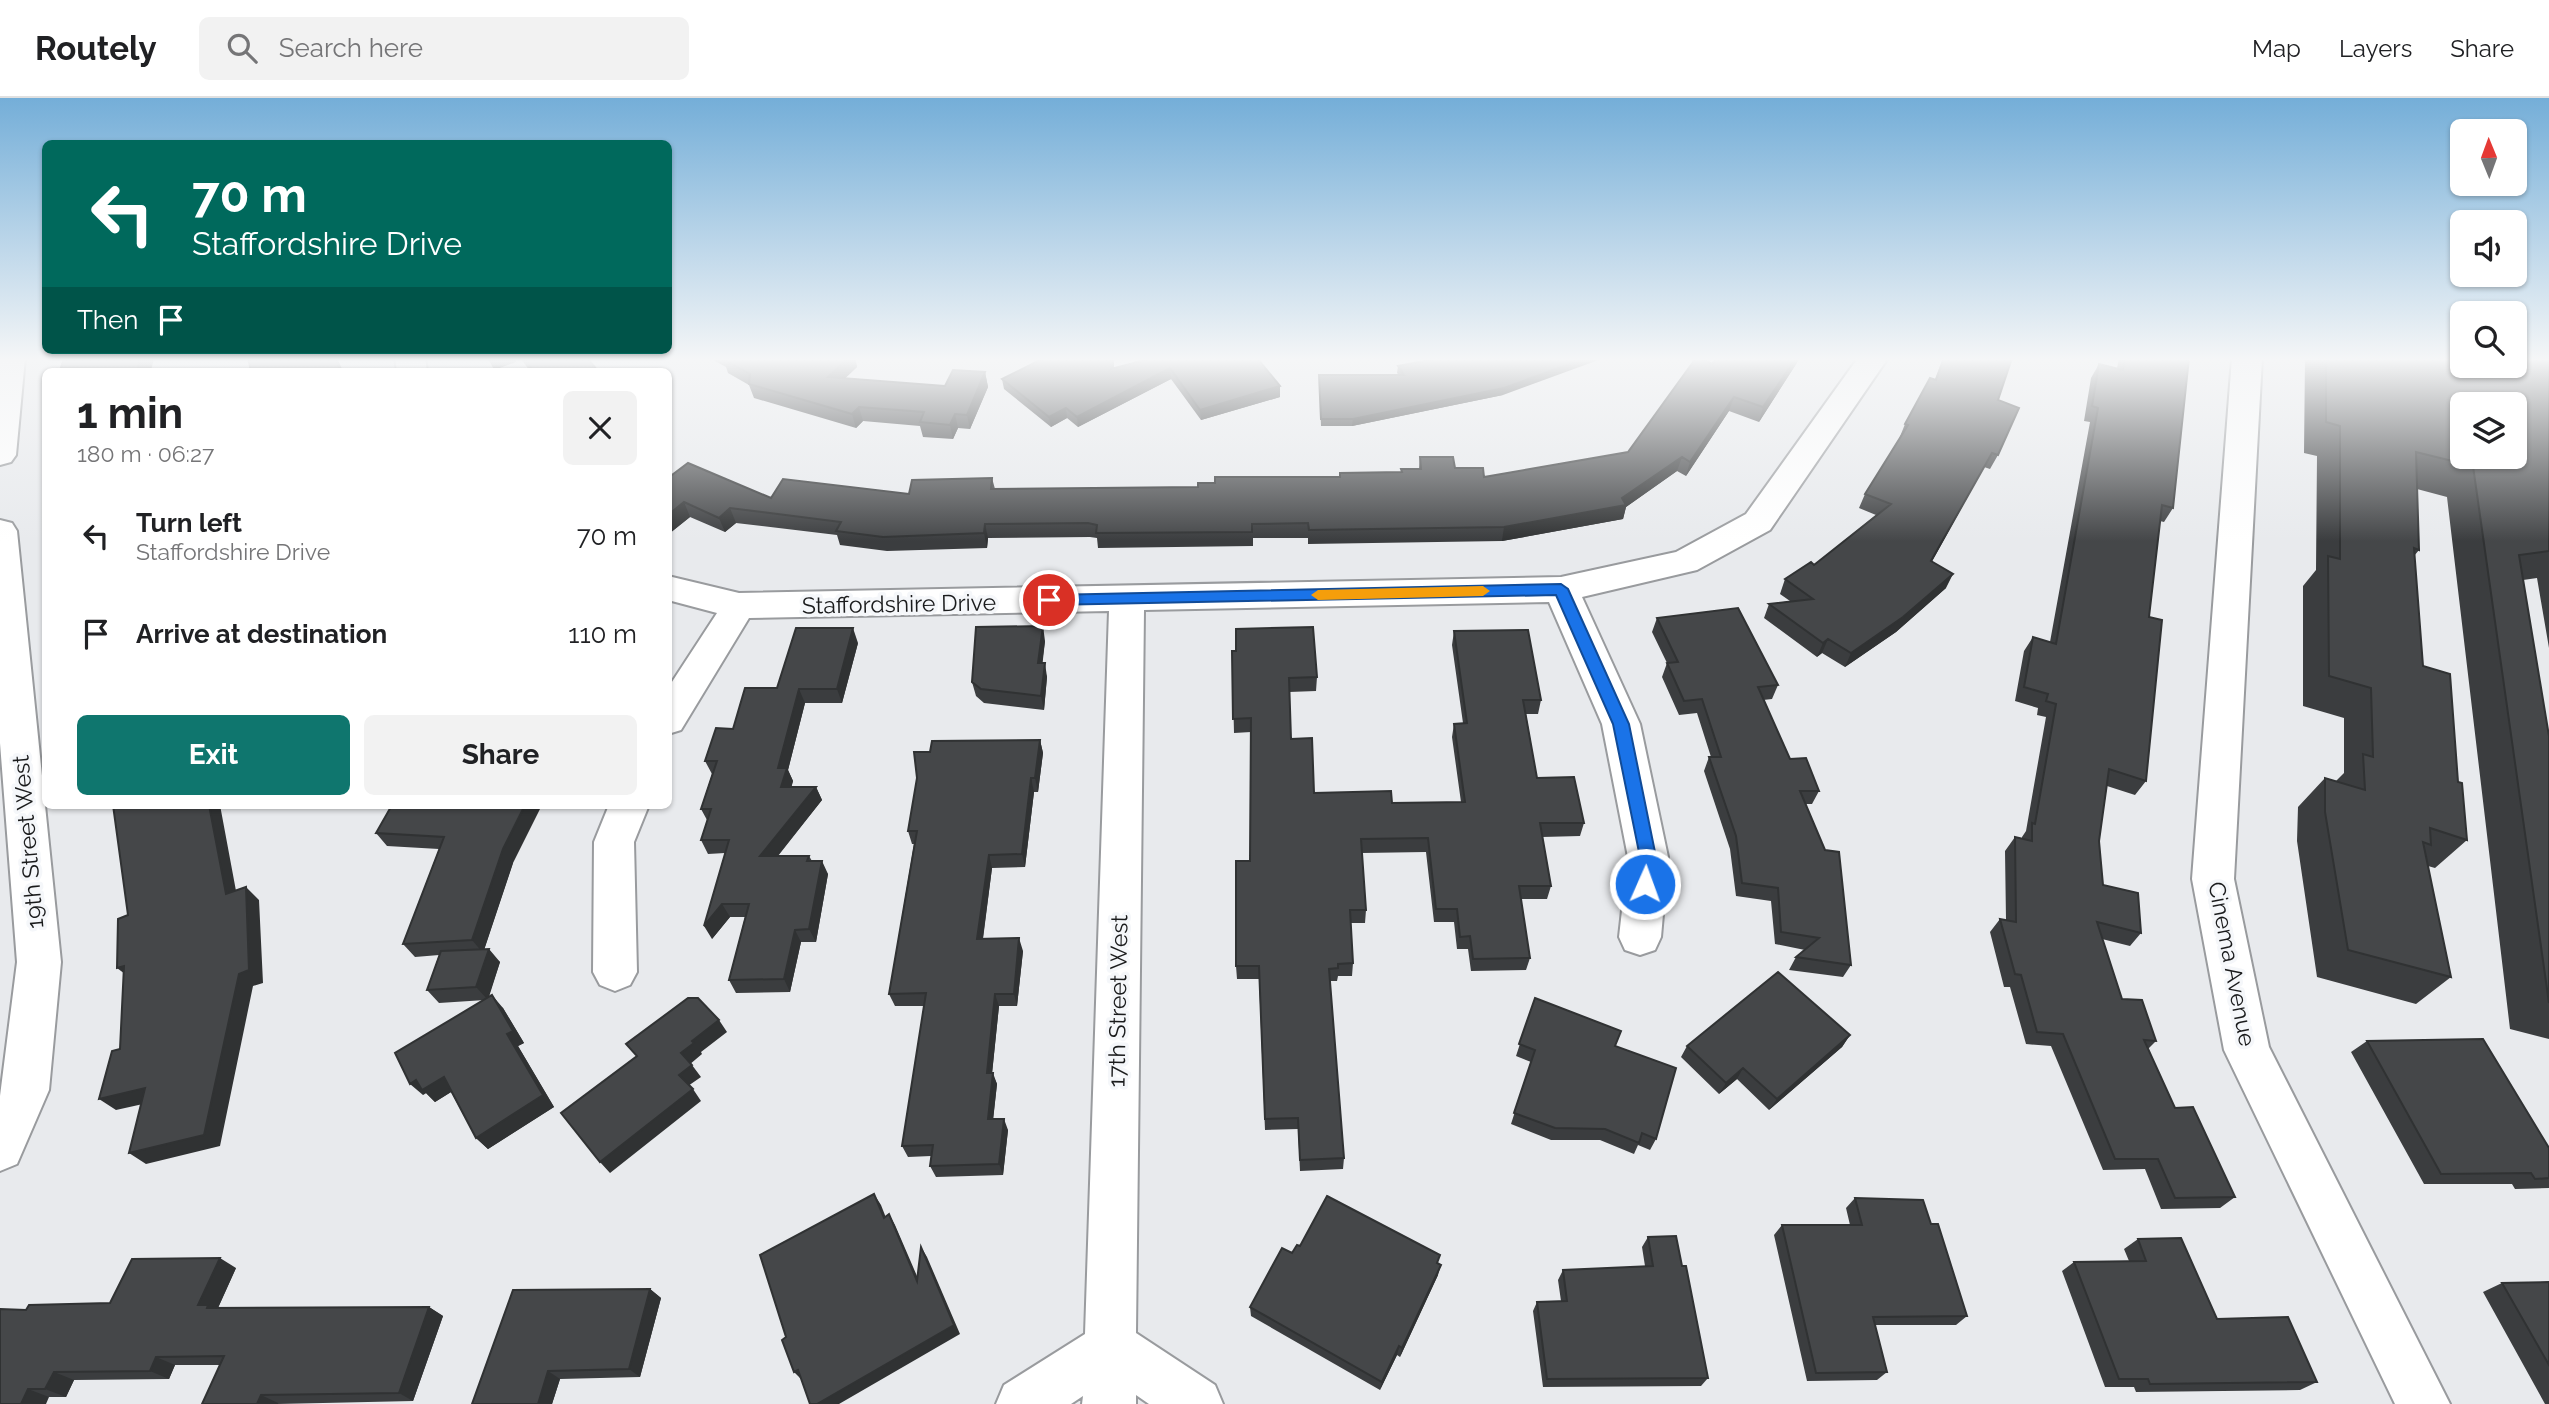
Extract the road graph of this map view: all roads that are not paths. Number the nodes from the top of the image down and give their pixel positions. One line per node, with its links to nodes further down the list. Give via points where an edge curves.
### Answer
1 (2, 419): 4 (street)
2 (1830, 419): 7 (street, Staffordshire Drive, via 1758,522 1685,562)
3 (2243, 419): 19 (street, Cinema Avenue, via 2213,879 2248,1050)
4 (0, 455)
5 (0, 531): 14 (street, 19th Street West, via 39,962 26,1090)
6 (672, 589): 9 (street, Staffordshire Drive)
7 (1561, 589): 8 (street, Staffordshire Drive); 12 (street, via 1621,724 1648,857)
8 (1127, 599): 9 (street, Staffordshire Drive); 15 (street, 17th Street West)
9 (739, 607): 10 (street)
10 (672, 714)
11 (627, 809): 13 (street, via 614,842)
12 (1640, 937)
13 (615, 972)
14 (0, 1148)
15 (1111, 1348): 16 (street); 17 (street, 17th Street West); 18 (street)
16 (1023, 1404)
17 (1109, 1404)
18 (1196, 1404)
19 (2423, 1404)

